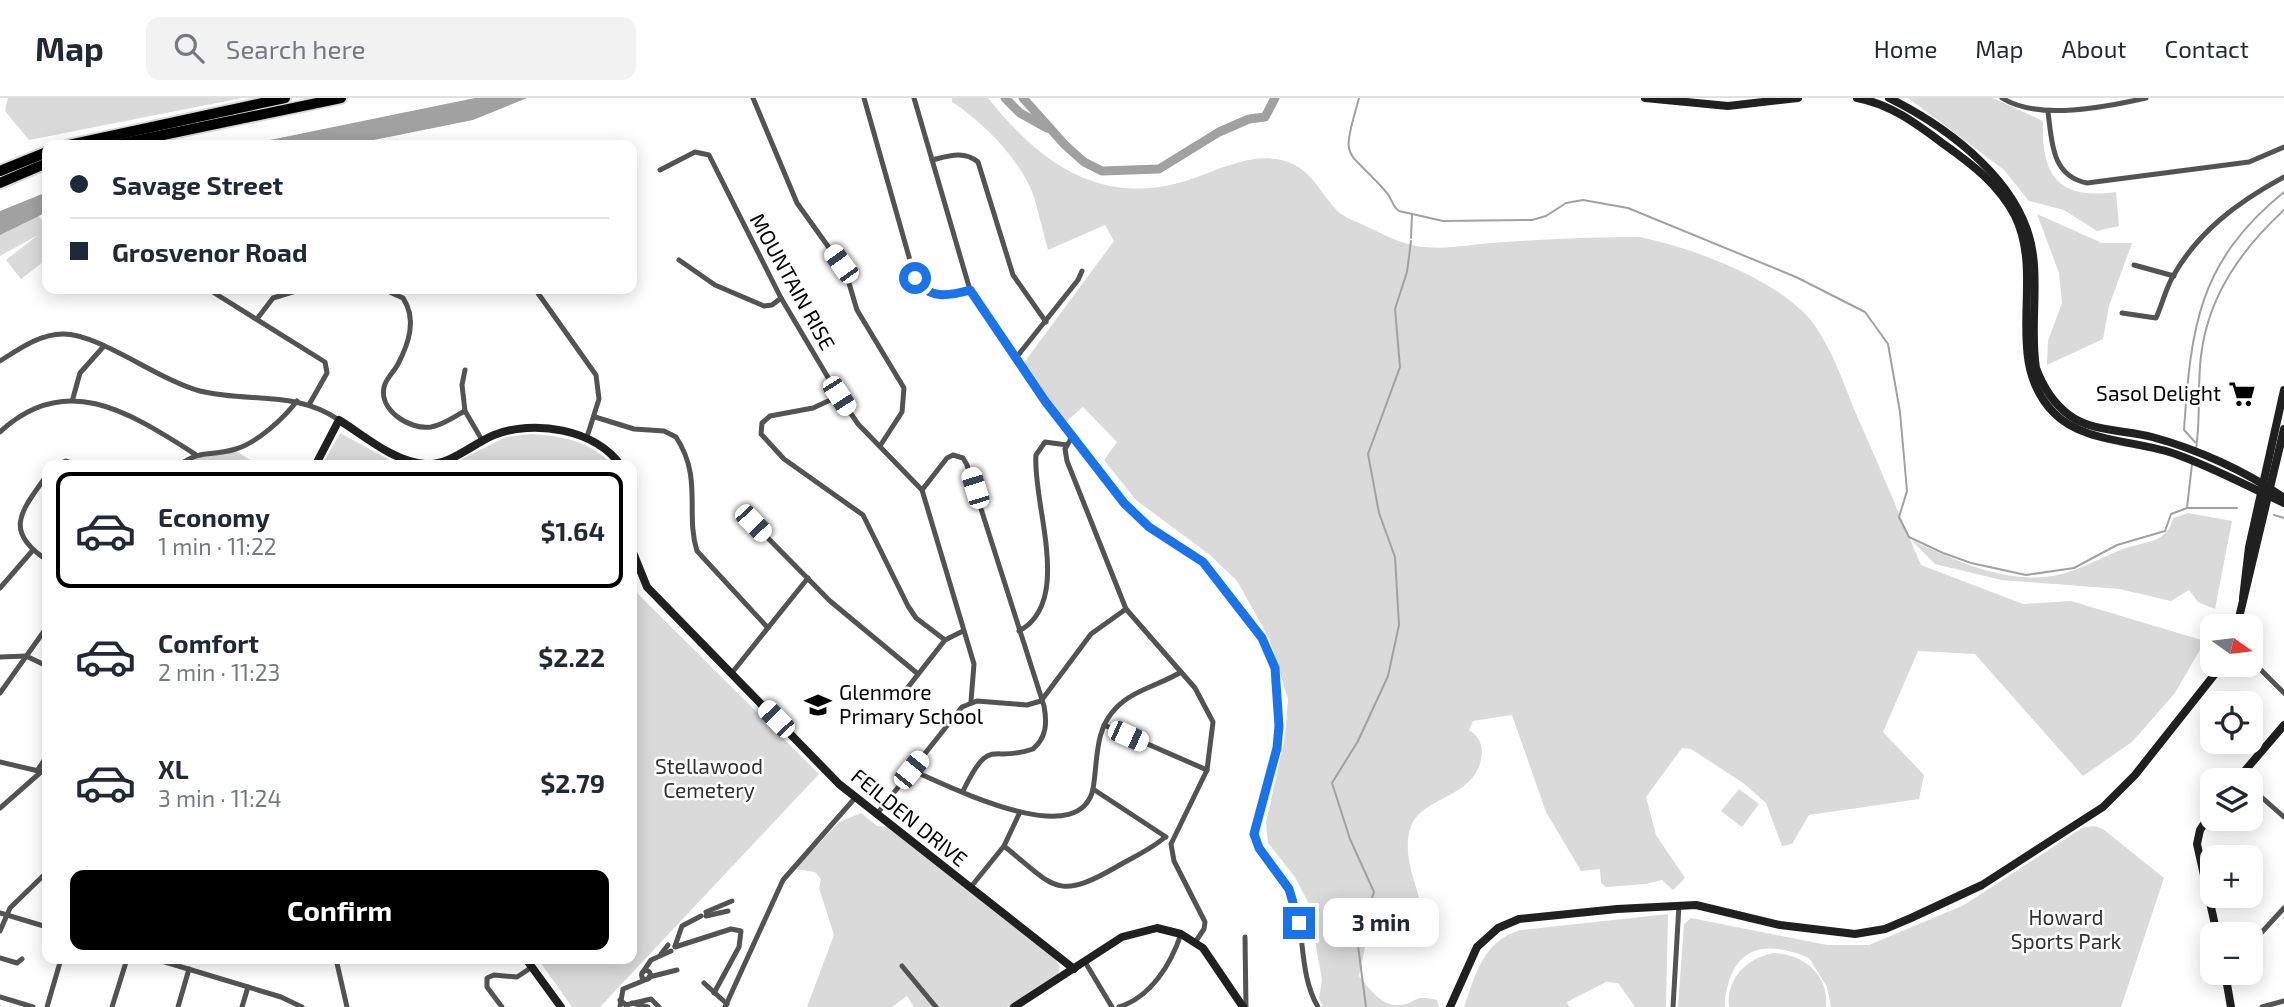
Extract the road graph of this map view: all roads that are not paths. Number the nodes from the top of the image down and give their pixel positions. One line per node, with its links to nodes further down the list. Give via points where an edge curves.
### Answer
1 (285, 98): 14 (highway)
2 (341, 98): 15 (highway)
3 (752, 98): 55 (street, via 797,203 845,270 858,310 904,388 902,412)
4 (864, 98): 28 (street, via 915,278 924,289 939,295)
5 (914, 98): 18 (street)
6 (1645, 98): 7 (main road, via 1728,107)
7 (1798, 98)
8 (1857, 98): 65 (main road, via 1910,120 1975,167 2006,201 2025,252 2028,363 2034,384 2054,412 2086,432 2179,455)
9 (1889, 98): 63 (main road, via 1990,169 2016,203 2033,252 2036,368 2053,400 2071,417 2090,425 2180,445)
10 (2002, 98): 13 (street, via 2020,108)
11 (2146, 98): 12 (street)
12 (2113, 100): 13 (street)
13 (2048, 112): 16 (street, via 2058,164 2069,176 2087,183 2249,162)
14 (92, 140)
15 (139, 140)
16 (2283, 149)
17 (42, 154): 21 (highway)
18 (932, 160): 28 (street); 36 (street, via 959,155 978,162 1013,275)
19 (42, 165): 23 (highway)
20 (660, 170): 33 (street, MOUNTAIN RISE, via 697,151 709,155)
21 (0, 171)
22 (2284, 177): 27 (street, via 2222,216)
23 (0, 183)
24 (679, 260): 33 (street, via 715,285 764,306)
25 (2134, 265): 27 (street)
26 (1082, 271): 36 (street)
27 (2174, 275): 34 (street, via 2155,318)
28 (970, 290): 38 (street)
29 (216, 294): 35 (street)
30 (286, 294): 35 (street, via 274,298)
31 (394, 294): 46 (street, via 403,298 412,322 399,363 384,384 389,410 430,427)
32 (539, 294): 47 (street, via 596,375)
33 (781, 299): 42 (street, MOUNTAIN RISE)
34 (2122, 313)
35 (257, 319): 45 (street, via 327,364 327,373)
36 (1046, 322): 38 (street)
37 (104, 346): 39 (street, via 79,336 51,335); 43 (street, via 80,373); 44 (street, via 200,390)
38 (1015, 359): 52 (street)
39 (0, 361)
40 (465, 370): 46 (street, via 461,385)
41 (2284, 390): 62 (main road)
42 (839, 396): 55 (street, MOUNTAIN RISE, via 853,419); 82 (street, via 813,408 770,415 762,423 761,434 784,459 863,515 908,606)
43 (73, 398): 50 (street, via 28,410); 56 (street, via 113,409)
44 (297, 401): 45 (street); 56 (street, via 247,445)
45 (310, 403): 48 (street)
46 (465, 411): 53 (street)
47 (595, 417): 51 (street); 78 (street, via 642,430 664,430 676,437 691,473 697,551)
48 (339, 420): 58 (main road); 59 (main road)
49 (2284, 429): 67 (main road)
50 (0, 432)
51 (587, 437): 53 (main road, via 522,428); 61 (main road)
52 (1072, 437): 54 (street); 169 (street, via 1133,513 1197,557 1219,579 1271,657 1279,707 1278,739 1254,834 1292,894 1307,978)
53 (482, 440): 60 (main road)
54 (1067, 445): 76 (street, via 1067,461); 80 (street, via 1045,442 1036,455 1048,584 1040,608)
55 (880, 446): 66 (street, MOUNTAIN RISE)
56 (195, 454): 57 (street)
57 (186, 460)
58 (318, 460)
59 (412, 460)
60 (446, 460)
61 (617, 460)
62 (2267, 465): 63 (main road); 67 (main road)
63 (2244, 475): 67 (main road)
64 (42, 483): 71 (street, via 20,516 20,530)
65 (2244, 486): 67 (main road); 69 (main road)
66 (922, 490): 79 (street); 80 (street, via 947,458 956,455 966,461)
67 (2265, 491): 68 (main road); 69 (main road)
68 (2284, 502): 69 (main road)
69 (2262, 508): 77 (main road)
70 (753, 523): 74 (street)
71 (33, 550): 72 (street); 75 (street)
72 (42, 556)
73 (637, 569): 89 (main road, FEILDEN DRIVE, via 647,587)
74 (808, 578): 78 (street); 88 (street)
75 (0, 588)
76 (1126, 609): 86 (street); 95 (street, via 1084,641)
77 (2240, 614)
78 (768, 628): 89 (street)
79 (963, 631): 82 (street); 94 (street, via 975,670)
80 (1019, 631): 95 (street)
81 (42, 634): 83 (street)
82 (945, 640): 88 (street)
83 (26, 656): 84 (street); 85 (street); 92 (street)
84 (0, 657)
85 (42, 664)
86 (1181, 672): 96 (street, via 1127,698); 101 (street, via 1213,722)
87 (2263, 672): 93 (street)
88 (919, 674): 91 (street)
89 (731, 675): 105 (main road, FEILDEN DRIVE)
90 (2213, 677): 118 (main road, via 2157,749 2103,807 1990,880 1911,918 1877,931 1842,934 1780,925 1705,905)
91 (905, 691)
92 (0, 693)
93 (2284, 693)
94 (971, 701): 95 (street, via 1027,705); 100 (street)
95 (1041, 701): 104 (street, via 1045,724 1037,746 986,756)
96 (1104, 725): 101 (street); 103 (street)
97 (2284, 725): 99 (main road)
98 (0, 762): 102 (street)
99 (2250, 768)
100 (911, 770): 104 (street); 109 (street)
101 (1207, 770): 113 (street)
102 (42, 772): 107 (street)
103 (1093, 789): 108 (street, via 1082,807 1065,815 1048,818); 112 (street)
104 (963, 791): 108 (street)
105 (855, 798): 109 (main road, FEILDEN DRIVE); 152 (street, via 783,880)
106 (2263, 798): 110 (street)
107 (0, 808)
108 (1020, 812): 114 (street)
109 (876, 815): 116 (main road, FEILDEN DRIVE)
110 (2284, 817)
111 (2200, 830): 123 (main road, via 2197,844)
112 (1165, 837): 113 (street); 114 (street, via 1087,884 1070,888 1050,883)
113 (1172, 840): 129 (street, via 1174,861 1205,922)
114 (1004, 846): 116 (street)
115 (42, 877): 121 (street)
116 (970, 889): 142 (main road, FEILDEN DRIVE)
117 (732, 901): 122 (street)
118 (1679, 905): 170 (main road, via 1535,917 1507,924 1477,947); 171 (street)
119 (2284, 908): 126 (street)
120 (728, 911): 122 (street)
121 (3, 914): 124 (street); 125 (street)
122 (704, 915): 130 (street, via 682,926)
123 (2214, 922)
124 (42, 926)
125 (0, 931)
126 (2263, 931)
127 (1181, 934): 129 (main road); 133 (main road, via 1163,928 1138,931); 167 (street, via 1172,958 1145,992)
128 (1245, 937): 168 (street)
129 (1196, 941): 168 (main road)
130 (672, 946): 144 (street, via 651,960); 148 (street, via 731,929 741,931 739,947)
131 (0, 958): 132 (street, via 17,964)
132 (22, 960)
133 (1085, 962): 142 (main road); 166 (street)
134 (60, 964): 154 (street)
135 (125, 964): 155 (street)
136 (178, 964): 141 (street)
137 (337, 964): 159 (street)
138 (528, 964): 160 (street, via 517,977 487,978 487,987)
139 (530, 964): 161 (main road)
140 (902, 966): 164 (street)
141 (189, 969): 147 (street); 156 (street)
142 (1074, 969): 165 (main road)
143 (677, 970): 144 (street)
144 (646, 974): 151 (street, via 623,989)
145 (704, 983): 148 (street)
146 (2227, 985): 172 (main road)
147 (248, 987): 157 (street); 158 (street)
148 (714, 993): 152 (street)
149 (0, 997): 153 (street)
150 (2284, 1000): 173 (street)
151 (625, 1004): 162 (street); 163 (street, via 651,999)
152 (727, 1006)
153 (33, 1007)
154 (47, 1007)
155 (112, 1007)
156 (178, 1007)
157 (242, 1007)
158 (302, 1007)
159 (347, 1007)
160 (502, 1007)
161 (561, 1007)
162 (649, 1007)
163 (659, 1007)
164 (936, 1007)
165 (1014, 1007)
166 (1112, 1007)
167 (1118, 1007)
168 (1244, 1007)
169 (1318, 1007)
170 (1450, 1007)
171 (1673, 1007)
172 (2231, 1007)
173 (2262, 1007)

